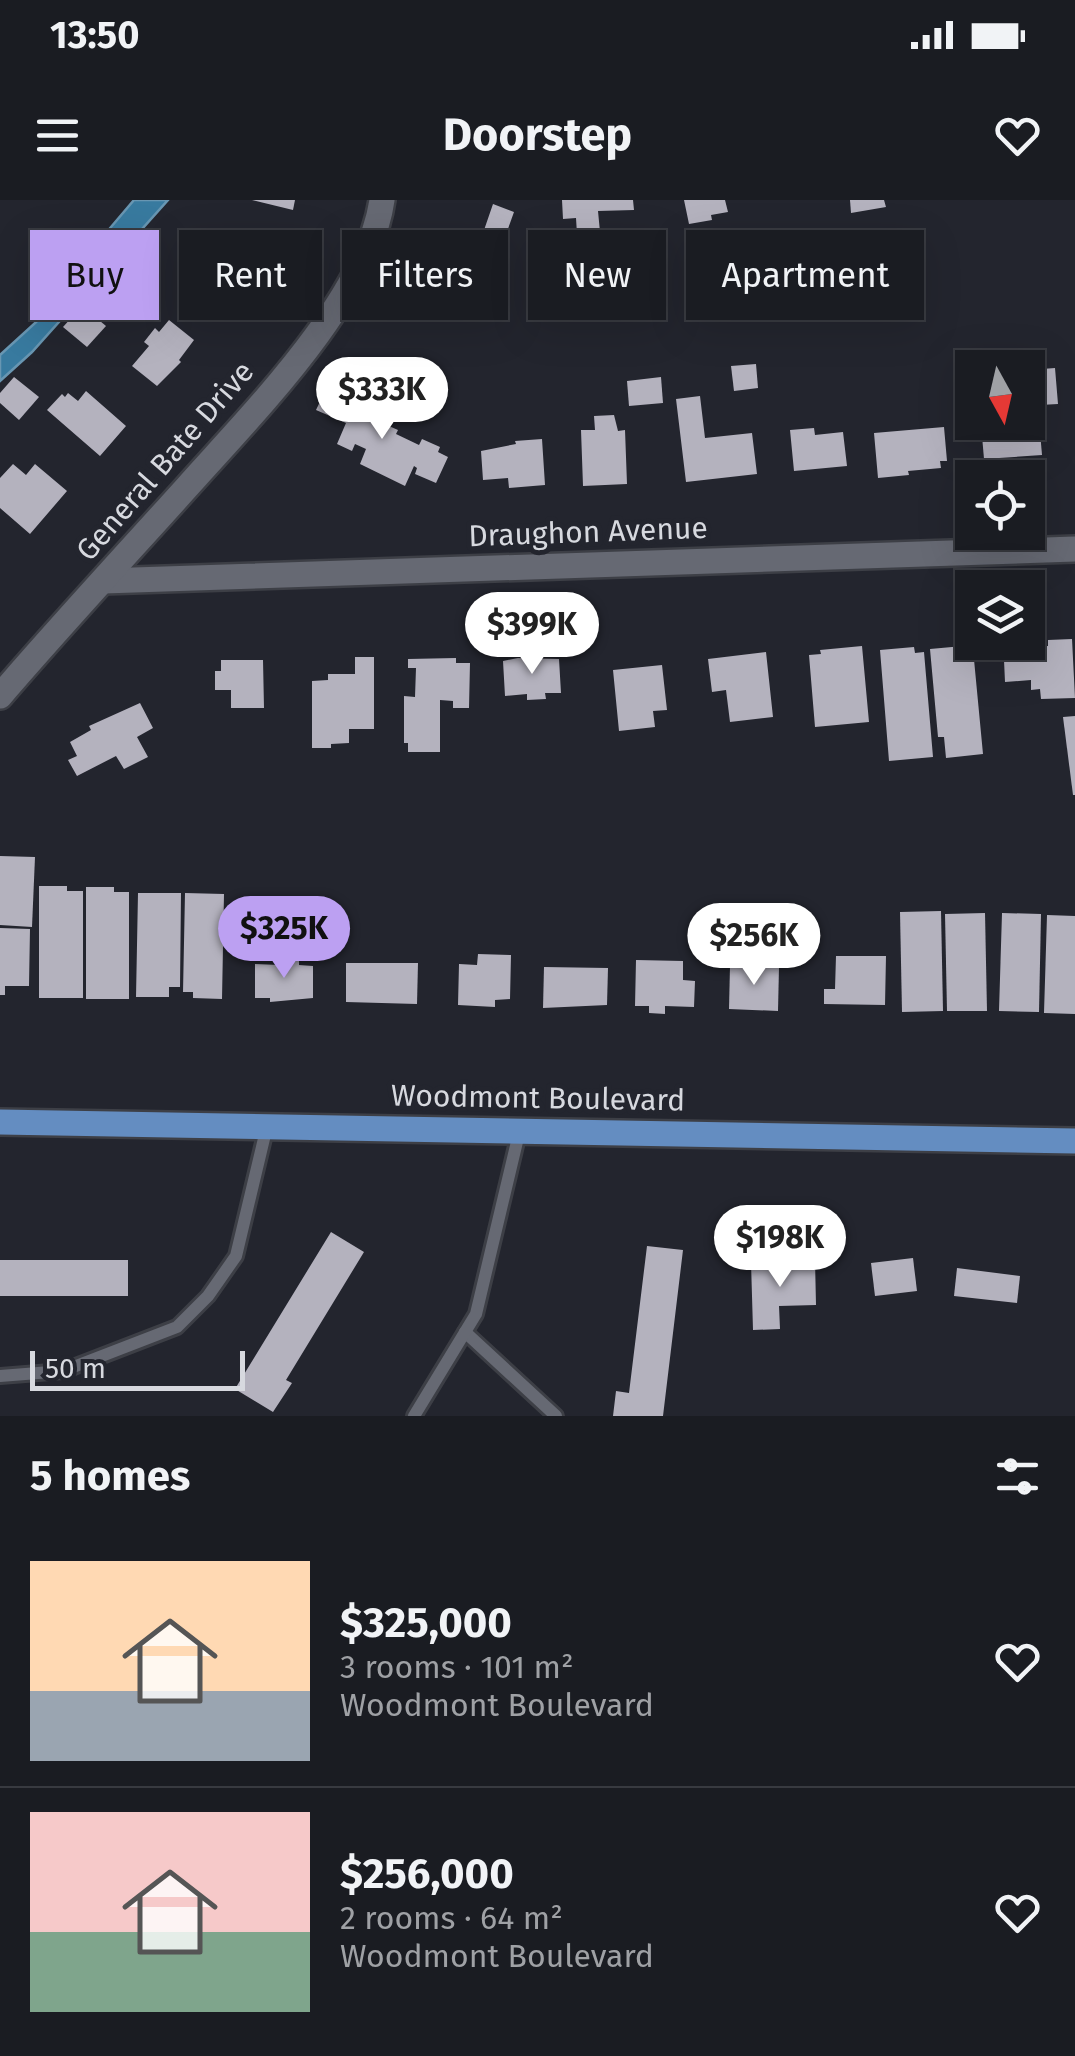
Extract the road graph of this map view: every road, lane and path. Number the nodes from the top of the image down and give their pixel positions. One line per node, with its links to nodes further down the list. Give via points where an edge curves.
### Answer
1 (382, 200): 3 (street, General Bate Drive, via 334,309 246,422)
2 (1075, 549): 3 (street, Draughon Avenue)
3 (102, 581): 4 (street, General Bate Drive)
4 (0, 696)
5 (0, 1122): 6 (main road, Woodmont Boulevard)
6 (267, 1126): 7 (main road, Woodmont Boulevard); 10 (lane, via 236,1256 178,1327 62,1370)
7 (520, 1130): 8 (main road, Woodmont Boulevard); 9 (lane, via 476,1314)
8 (1075, 1140)
9 (465, 1332): 11 (lane); 12 (lane)
10 (0, 1376)
11 (414, 1416)
12 (556, 1416)

